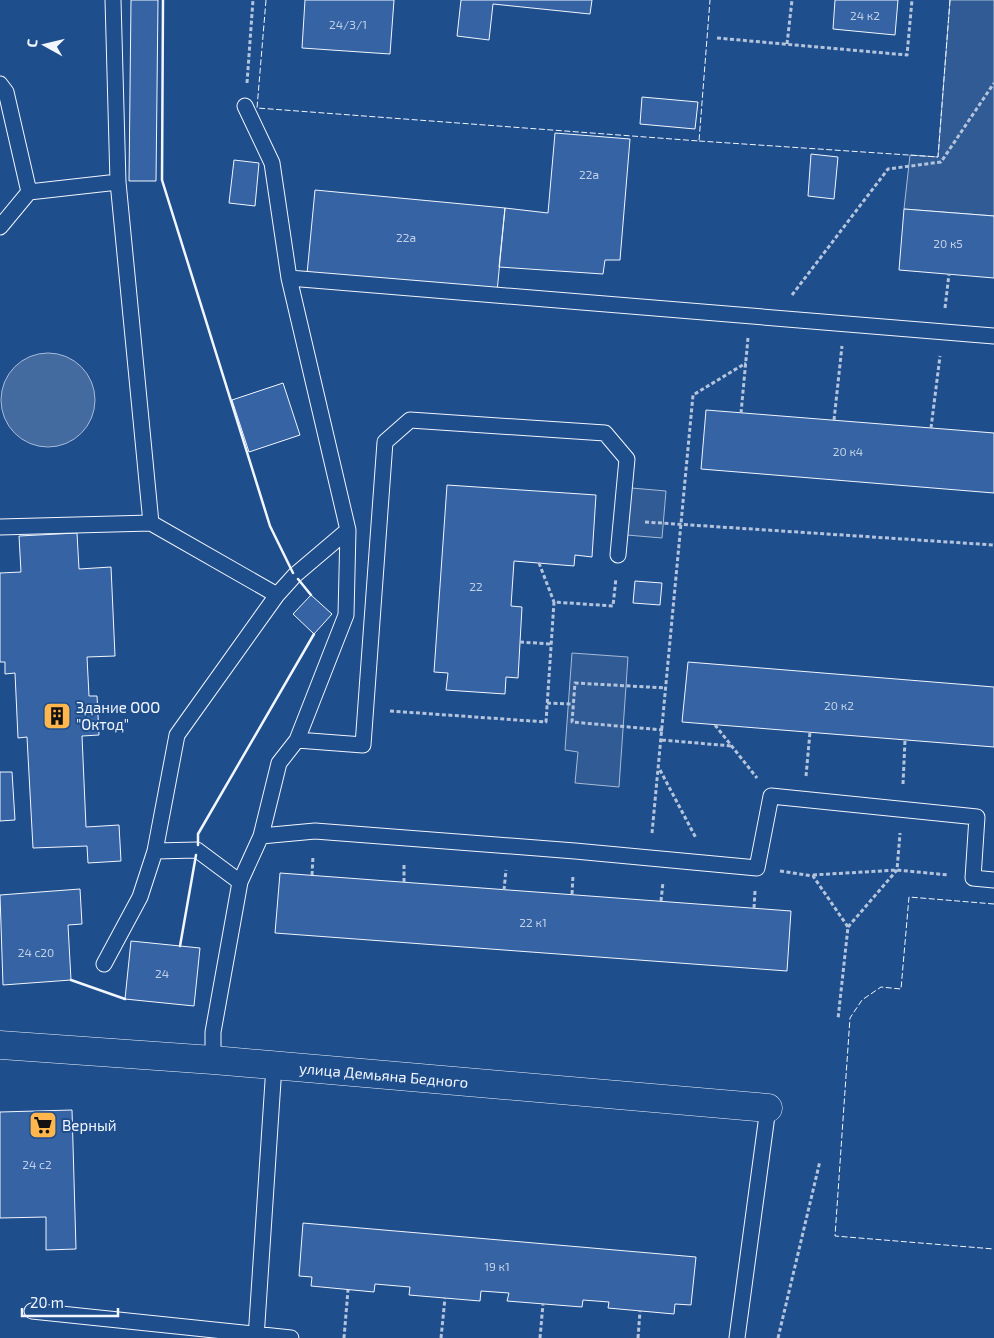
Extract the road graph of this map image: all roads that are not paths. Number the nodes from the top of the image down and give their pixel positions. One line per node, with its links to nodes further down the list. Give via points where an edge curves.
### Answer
1 (112, 0): 4 (lane)
2 (0, 84): 5 (lane, via 6,92)
3 (245, 106): 7 (lane, via 272,163)
4 (118, 182): 5 (lane); 9 (lane)
5 (30, 192): 6 (lane)
6 (0, 227)
7 (289, 278): 8 (lane); 11 (lane)
8 (994, 336)
9 (151, 523): 10 (lane); 13 (lane)
10 (0, 527)
11 (348, 530): 13 (lane, via 295,575); 14 (lane, via 346,615)
12 (618, 555): 14 (lane, via 627,459 605,433 410,420 385,442 363,745)
13 (277, 596): 16 (lane, via 177,735)
14 (297, 740): 15 (lane, via 279,763)
15 (261, 836): 17 (lane, via 315,831 757,868 771,796 977,817 972,878); 18 (lane)
16 (155, 851): 18 (lane, via 197,850); 19 (lane, via 140,897)
17 (994, 880)
18 (240, 882): 21 (lane, via 213,1032)
19 (104, 964)
20 (0, 1045): 21 (street, улица Демьяна Бедного)
21 (213, 1060): 22 (street, улица Демьяна Бедного)
22 (274, 1066): 23 (street, улица Демьяна Бедного); 25 (lane)
23 (768, 1108): 27 (lane)
24 (32, 1312): 25 (lane)
25 (256, 1336): 26 (lane)
26 (291, 1338)
27 (737, 1338)

